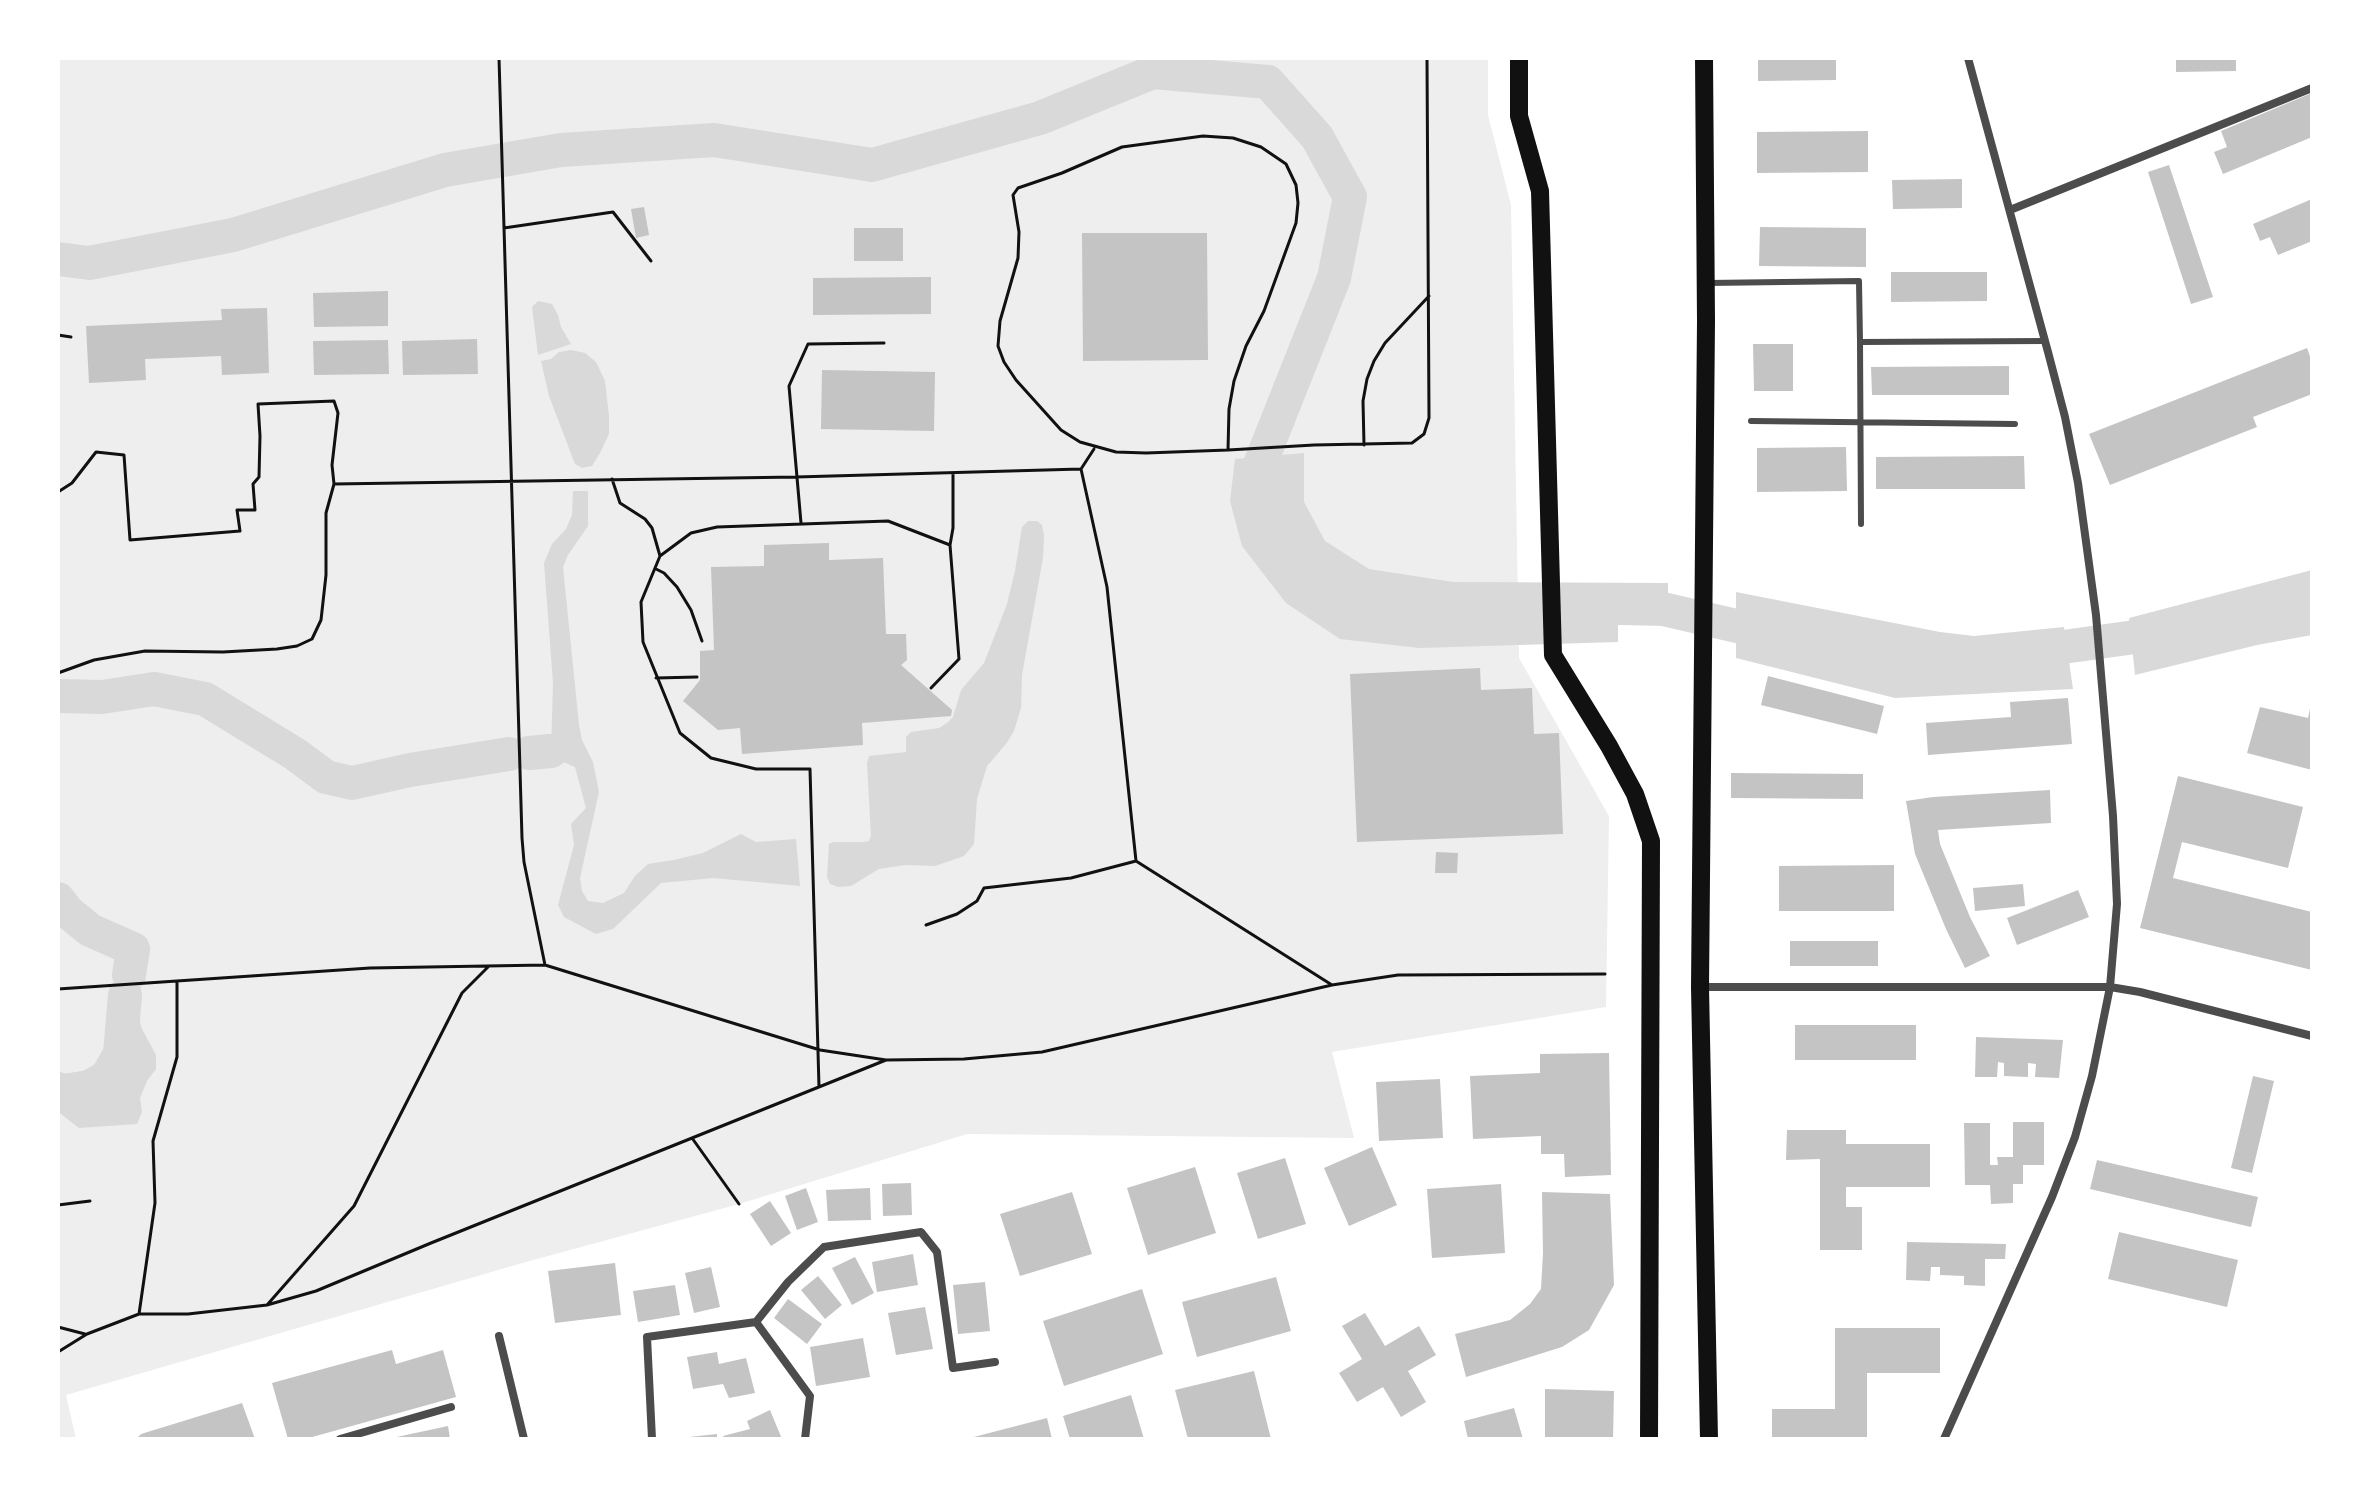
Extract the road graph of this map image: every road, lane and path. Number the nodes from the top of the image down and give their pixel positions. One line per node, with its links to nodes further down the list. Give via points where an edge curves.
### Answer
1 (499, 58): 8 (path)
2 (1427, 58): 11 (path)
3 (1519, 58): 71 (main road, via 1519,116 1540,191 1553,655 1635,794 1651,841)
4 (1704, 58): 10 (main road)
5 (1968, 58): 7 (street)
6 (2312, 88): 7 (street)
7 (2010, 210): 14 (street)
8 (504, 228): 9 (path, via 613,212); 27 (path)
9 (651, 261)
10 (1705, 283): 15 (lane, via 1859,281); 47 (main road)
11 (1429, 296): 20 (path, via 1374,361 1363,401); 20 (path, via 1429,418 1424,434 1412,443)
12 (58, 335): 13 (path)
13 (71, 337)
14 (2045, 341): 15 (lane); 48 (street, via 2078,483 2096,615 2117,877)
15 (1860, 342): 18 (lane)
16 (884, 343): 25 (path, via 808,344 789,386)
17 (1751, 421): 18 (lane)
18 (1860, 422): 19 (lane); 31 (lane)
19 (2015, 424)
20 (1364, 445): 22 (path)
21 (1095, 447): 22 (path, via 1146,453); 22 (path, via 1061,430 1016,380 998,346 1018,258 1013,195 1018,188 1122,147 1203,136 1247,142 1286,164 1298,203 1296,223 1234,381); 23 (path)
22 (1228, 450)
23 (1081, 469): 24 (path); 40 (path, via 1107,587)
24 (953, 472): 25 (path); 32 (path)
25 (796, 477): 26 (path); 30 (path)
26 (612, 479): 27 (path); 33 (path, via 620,503 652,528)
27 (513, 481): 28 (path); 42 (path, via 522,838)
28 (334, 484): 29 (path, via 334,401 258,404 255,510 237,510 240,531 130,540 124,455 96,452); 36 (path, via 326,513 321,620 312,639 277,649 145,651)
29 (58, 492)
30 (801, 524): 32 (path, via 888,521); 33 (path, via 717,527 691,533)
31 (1861, 524)
32 (950, 545): 39 (path, via 959,659)
33 (660, 556): 34 (path)
34 (655, 569): 35 (path, via 677,587); 38 (path, via 641,602 643,642)
35 (702, 641)
36 (58, 673)
37 (697, 677): 38 (path)
38 (656, 678): 51 (path, via 680,733 711,758 756,769 810,769)
39 (931, 688)
40 (1136, 861): 41 (path, via 1071,878 984,888 977,901 957,914); 46 (path)
41 (926, 925)
42 (545, 965): 43 (path); 51 (path)
43 (489, 966): 45 (path, via 370,968); 58 (path, via 462,993 354,1206)
44 (1605, 974): 46 (path, via 1398,975)
45 (177, 982): 49 (path); 59 (path, via 177,1057 153,1141 155,1203)
46 (1332, 985): 52 (path, via 1042,1052)
47 (1700, 987): 48 (street); 72 (main road)
48 (2110, 987): 50 (street); 73 (street, via 2075,1137)
49 (58, 989)
50 (2312, 1036)
51 (820, 1050): 52 (path); 53 (path)
52 (886, 1060): 53 (path)
53 (819, 1087): 54 (path)
54 (692, 1138): 56 (path); 58 (path, via 316,1291)
55 (90, 1201): 57 (path)
56 (739, 1204)
57 (58, 1205)
58 (267, 1305): 59 (path)
59 (139, 1314): 62 (path)
60 (756, 1322): 65 (street, via 824,1247 921,1232 937,1252 953,1368); 69 (street, via 647,1337); 70 (street, via 810,1396)
61 (58, 1327): 62 (path)
62 (87, 1334): 64 (path)
63 (499, 1336): 68 (street)
64 (58, 1352)
65 (995, 1362)
66 (451, 1407): 67 (street)
67 (340, 1439)
68 (524, 1439)
69 (652, 1439)
70 (805, 1439)
71 (1649, 1439)
72 (1709, 1439)
73 (1944, 1439)

